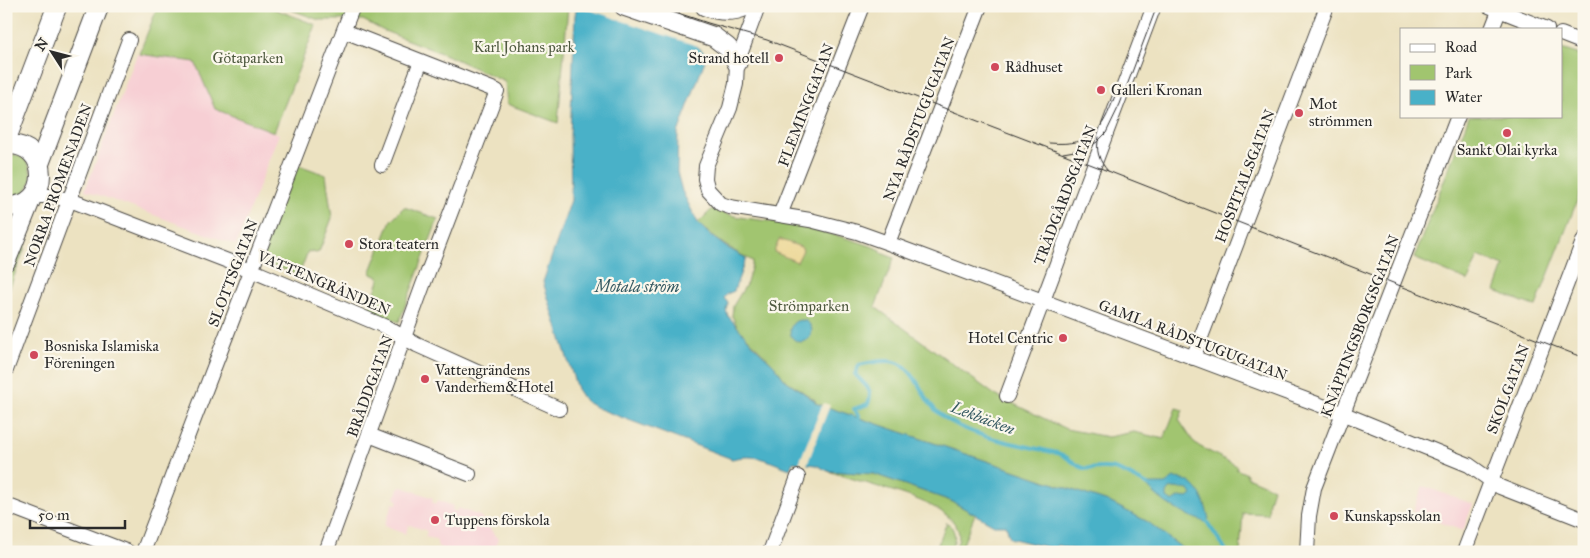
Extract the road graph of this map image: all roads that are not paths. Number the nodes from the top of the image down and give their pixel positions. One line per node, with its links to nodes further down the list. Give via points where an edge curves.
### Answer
1 (56, 6): 22 (main road)
2 (99, 6): 25 (main road, NORRA PROMENADEN)
3 (353, 6): 15 (street, SLOTTSGATAN)
4 (624, 6): 20 (main road, via 714,37 733,54)
5 (746, 6): 11 (main road, via 737,10)
6 (758, 6): 20 (street, GAMLA RÅDSTUGUGATAN)
7 (862, 6): 29 (street, FLEMINGGATAN)
8 (980, 6): 31 (street, NYA RÅDSTUGUGATAN)
9 (1327, 6): 36 (street, HOSPITALSGATAN)
10 (1151, 7): 34 (street, TRÄDGÅRDSGATAN)
11 (709, 8)
12 (1496, 8): 13 (street); 14 (street)
13 (1492, 28)
14 (1545, 28)
15 (344, 31): 19 (street); 33 (street, SLOTTSGATAN)
16 (1562, 34): 18 (street)
17 (129, 40): 27 (street, NORRA PROMENADEN)
18 (1584, 43)
19 (421, 61): 24 (street); 35 (street, BRÅDDGATAN, via 497,91 448,205)
20 (737, 64): 29 (street, GAMLA RÅDSTUGUGATAN, via 730,108 706,166 708,190 721,204)
21 (1457, 118): 40 (street, KNÄPPINGSBORGSGATAN)
22 (6, 140)
23 (6, 145): 25 (main road, via 18,145 29,151)
24 (382, 165)
25 (40, 171): 26 (main road, NORRA PROMENADEN, via 39,187); 27 (street, VATTENGRÄNDEN, via 53,188)
26 (32, 197): 27 (street, VATTENGRÄNDEN); 28 (main road, via 16,206); 32 (main road, NORRA PROMENADEN)
27 (70, 200): 33 (street, VATTENGRÄNDEN); 37 (street, NORRA PROMENADEN)
28 (6, 206)
29 (780, 215): 31 (street, GAMLA RÅDSTUGUGATAN, via 857,232)
30 (1584, 239): 44 (street, SKOLGATAN)
31 (888, 243): 34 (street, GAMLA RÅDSTUGUGATAN)
32 (6, 261)
33 (251, 270): 35 (street, VATTENGRÄNDEN); 48 (street, SLOTTSGATAN)
34 (1042, 301): 36 (street, GAMLA RÅDSTUGUGATAN); 38 (street, TRÄDGÅRDSGATAN)
35 (405, 338): 39 (street, VATTENGRÄNDEN); 41 (street, BRÅDDGATAN)
36 (1194, 358): 40 (street, GAMLA RÅDSTUGUGATAN)
37 (6, 370)
38 (1008, 396)
39 (559, 409)
40 (1344, 414): 44 (street, GAMLA RÅDSTUGUGATAN, via 1469,464); 51 (street, KNÄPPINGSBORGSGATAN, via 1314,488 1308,516)
41 (369, 435): 42 (street); 49 (street, BRÅDDGATAN)
42 (469, 474)
43 (798, 477): 50 (street)
44 (1491, 480): 46 (street, GAMLA RÅDSTUGUGATAN, via 1500,487); 52 (street, SKOLGATAN)
45 (6, 505): 47 (street)
46 (1584, 520)
47 (128, 552)
48 (144, 552)
49 (326, 552)
50 (770, 552)
51 (1307, 552)
52 (1464, 552)

